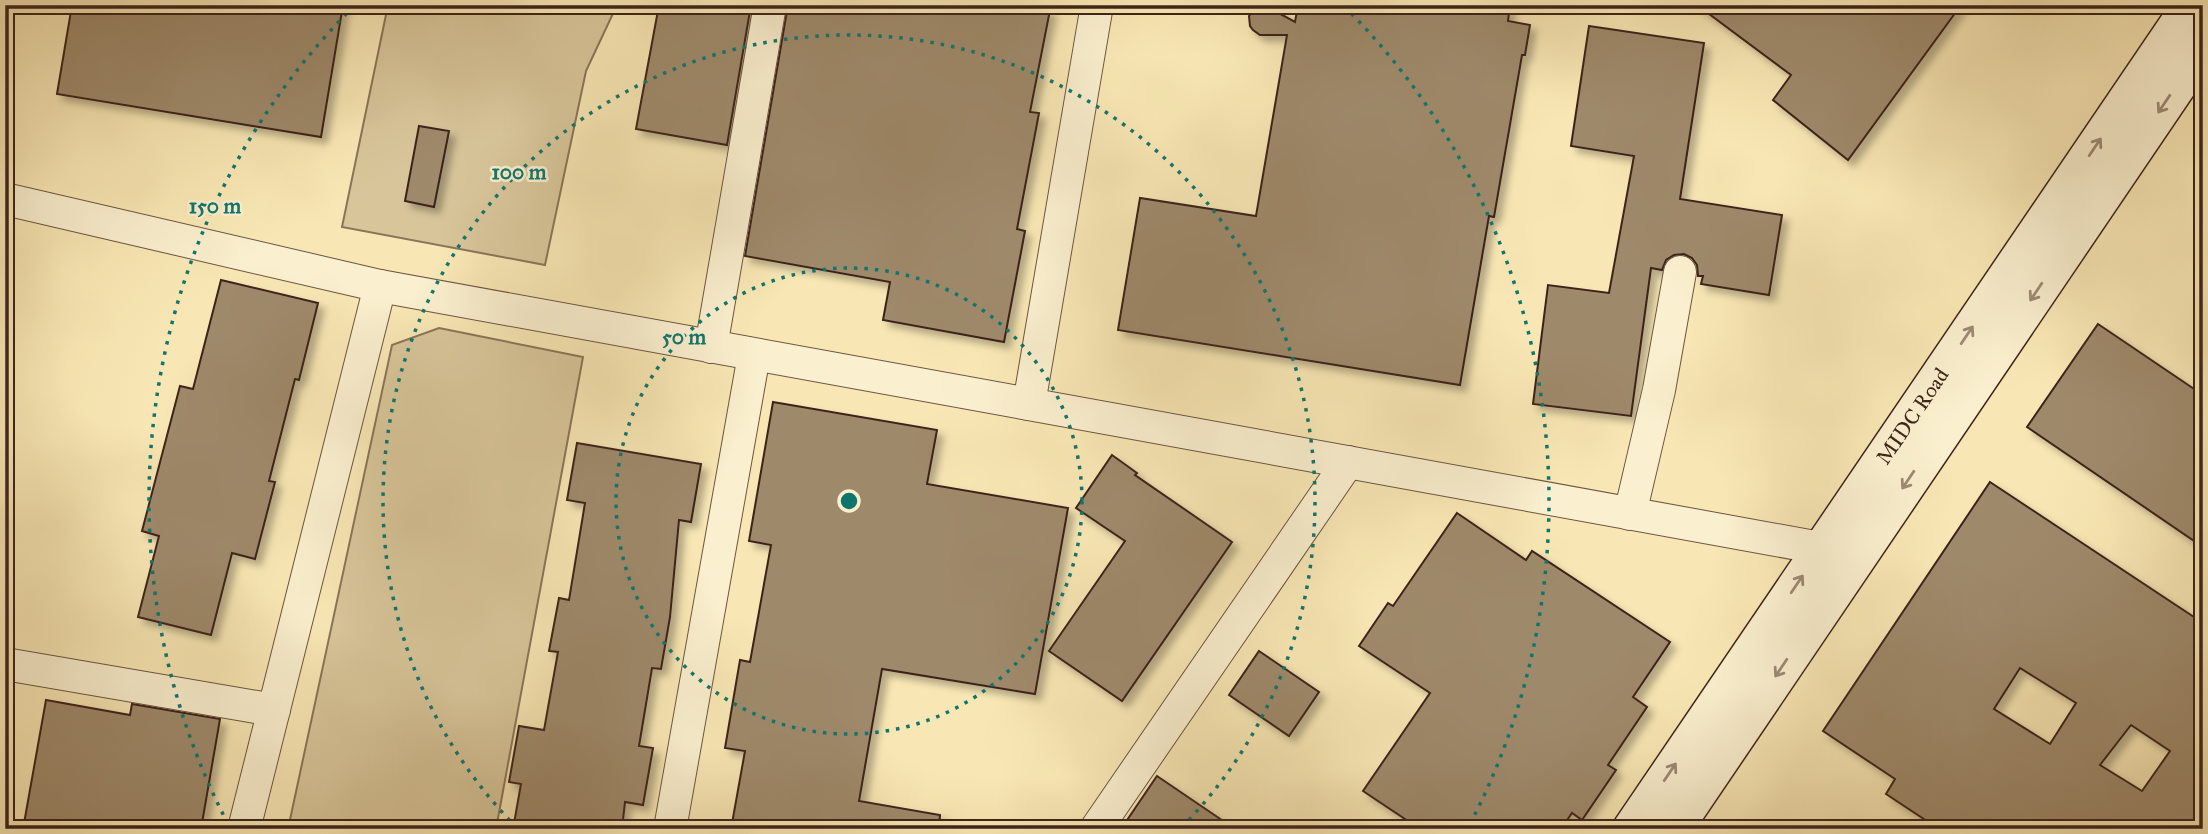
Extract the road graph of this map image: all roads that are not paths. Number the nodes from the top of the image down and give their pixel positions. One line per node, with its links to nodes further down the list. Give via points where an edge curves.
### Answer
1 (771, 5): 8 (street)
2 (1097, 5): 10 (street)
3 (2192, 5): 13 (main road, MIDC Road, one-way to 3)
4 (2203, 47): 13 (main road, MIDC Road, one-way to 13)
5 (5, 199): 7 (street)
6 (1680, 272): 12 (street)
7 (380, 286): 8 (street); 15 (street)
8 (711, 347): 9 (street)
9 (754, 355): 10 (street); 17 (street)
10 (1030, 404): 11 (street)
11 (1348, 462): 12 (street); 18 (street)
12 (1630, 513): 13 (street)
13 (1839, 552): 19 (main road, MIDC Road, one-way to 13); 20 (main road, MIDC Road, one-way to 20)
14 (5, 664): 15 (street)
15 (274, 710): 16 (street)
16 (244, 829)
17 (670, 829)
18 (1096, 829)
19 (1632, 829)
20 (1673, 829)

